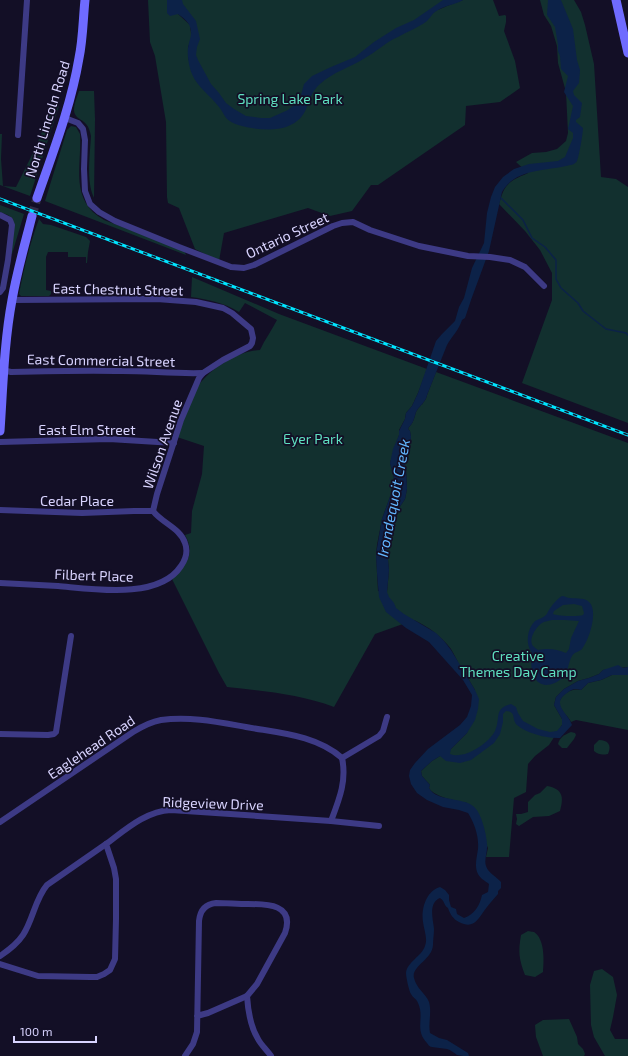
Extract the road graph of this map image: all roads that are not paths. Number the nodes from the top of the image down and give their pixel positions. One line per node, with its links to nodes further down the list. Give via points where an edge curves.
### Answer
1 (27, 0): 6 (street)
2 (85, 0): 5 (street, North Lincoln Road, via 80,58)
3 (616, 0): 4 (street)
4 (628, 53)
5 (65, 118): 7 (street, North Lincoln Road); 10 (street, Ontario Street, via 78,123 83,129 85,191 90,204 115,221 231,267 244,268 254,265 333,226 353,222 419,246 510,260 525,267)
6 (18, 135)
7 (38, 198)
8 (0, 215): 11 (street, via 12,222 11,244)
9 (32, 216): 12 (street)
10 (544, 286)
11 (0, 292)
12 (12, 300): 13 (street); 14 (street, East Chestnut Street, via 157,299 196,302 223,308 250,329 252,343)
13 (2, 370): 14 (street, East Commercial Street); 15 (street)
14 (202, 373): 17 (street, Wilson Avenue, via 190,397)
15 (0, 431)
16 (0, 442): 17 (street, East Elm Street, via 109,439)
17 (174, 442): 19 (street, Wilson Avenue)
18 (0, 510): 19 (street, Cedar Place, via 82,513)
19 (153, 511): 20 (street, Wilson Avenue, via 185,541 187,549)
20 (180, 568): 21 (street, Filbert Place, via 175,574 157,584 129,590)
21 (0, 583)
22 (71, 636): 24 (street, via 56,732 48,735)
23 (387, 717): 25 (street, via 379,736)
24 (0, 734)
25 (342, 758): 26 (street, via 342,790); 27 (street, Eaglehead Road, via 334,751 292,735 206,720 160,720 132,732)
26 (331, 821): 28 (street, Ridgeview Drive); 29 (street, Ridgeview Drive, via 165,811 142,818)
27 (0, 822)
28 (379, 826)
29 (106, 844): 30 (street, Ridgeview Drive, via 47,885 23,934); 31 (street, via 116,879 115,959 110,970 90,977 42,976)
30 (0, 956)
31 (0, 964)
32 (248, 996): 33 (street); 33 (street, via 284,933 285,914 281,909 270,905 210,904 202,910 199,921); 35 (street, via 253,1028)
33 (197, 1016): 34 (street, via 197,1032)
34 (185, 1056)
35 (271, 1056)

